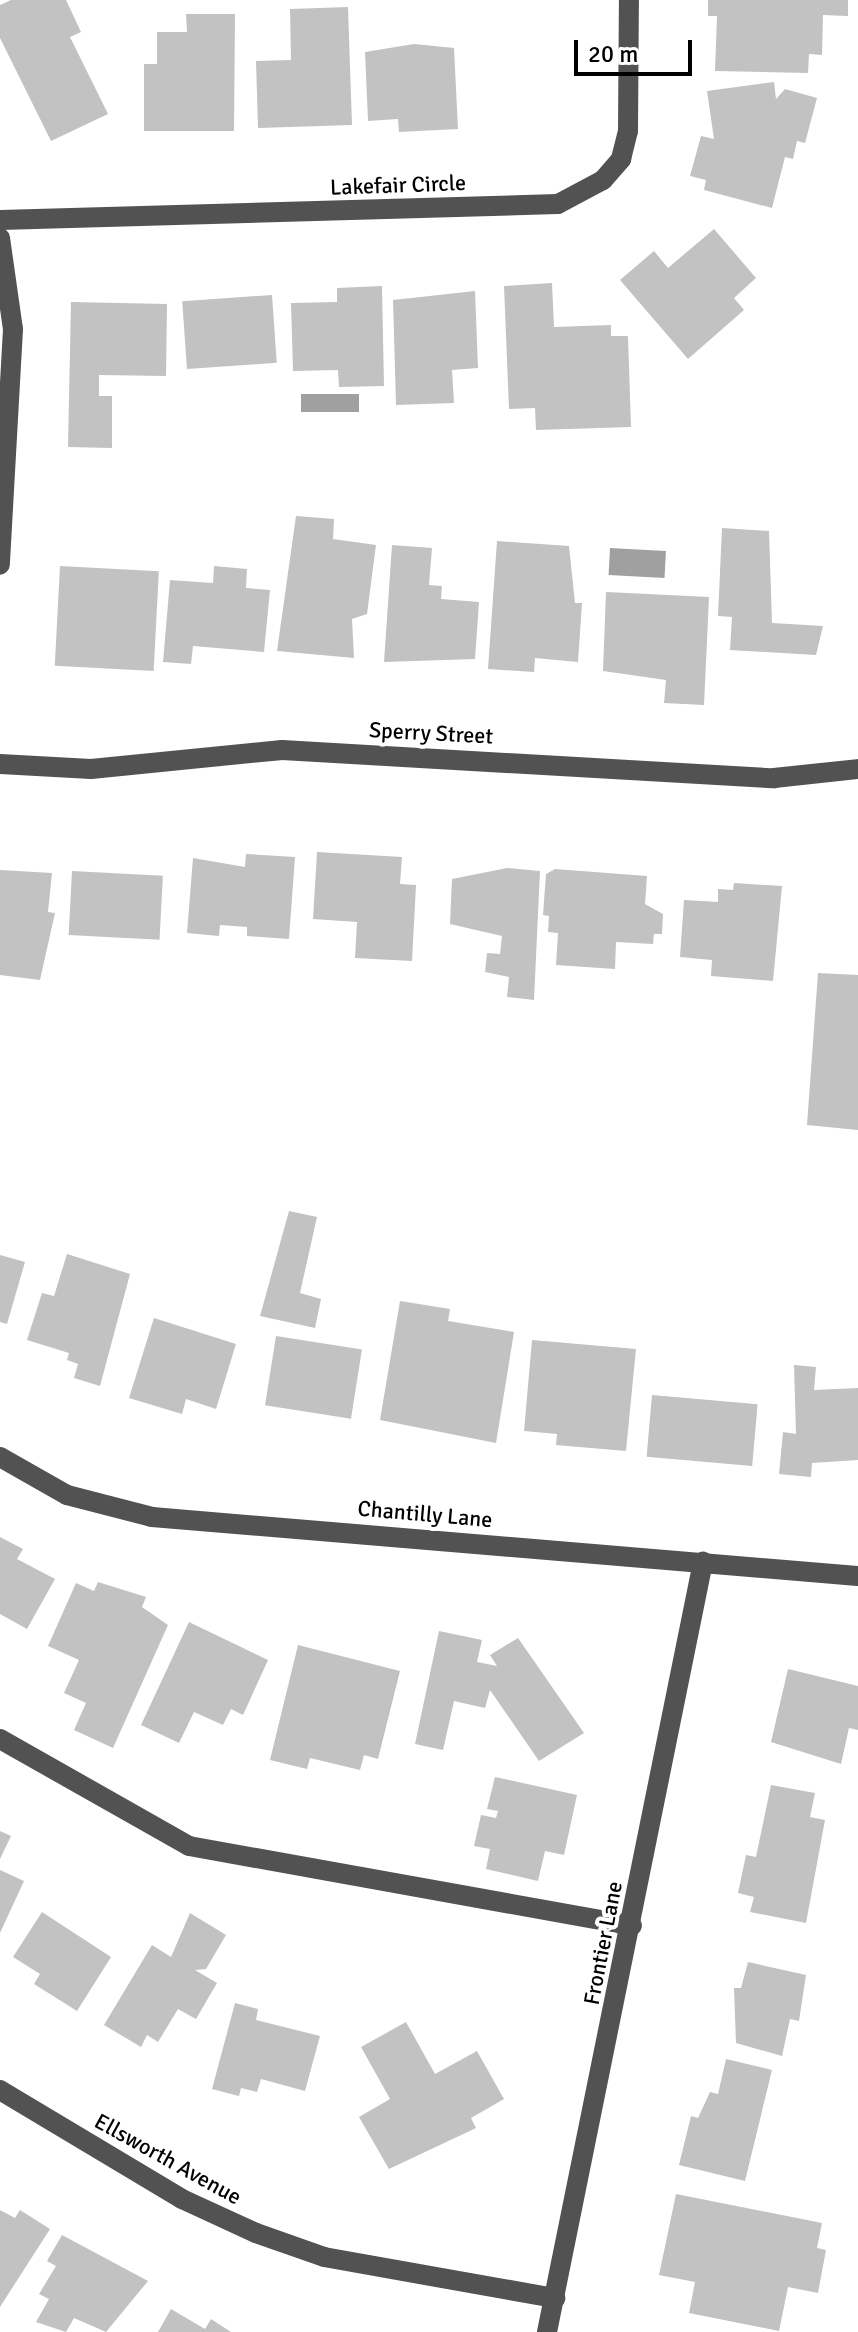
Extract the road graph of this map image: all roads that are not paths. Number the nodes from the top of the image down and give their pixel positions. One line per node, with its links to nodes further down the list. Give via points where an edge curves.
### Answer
1 (629, 0): 2 (street, Lakefair Circle, via 628,131 621,159 603,180 558,204)
2 (0, 220)
3 (0, 238): 4 (street, via 13,329)
4 (3, 510): 5 (street)
5 (0, 565)
6 (0, 764): 7 (street, Sperry Street, via 91,769 282,750 774,778)
7 (858, 769)
8 (0, 1457): 9 (street, Chantilly Lane, via 67,1495 152,1517)
9 (703, 1562): 10 (street, Chantilly Lane); 12 (street, Frontier Lane)
10 (858, 1576)
11 (0, 1739): 12 (street, via 189,1846)
12 (632, 1926): 14 (street, Frontier Lane)
13 (0, 2090): 14 (street, Ellsworth Avenue, via 182,2199 256,2233 324,2257)
14 (555, 2298): 15 (street, Frontier Lane)
15 (547, 2332)

